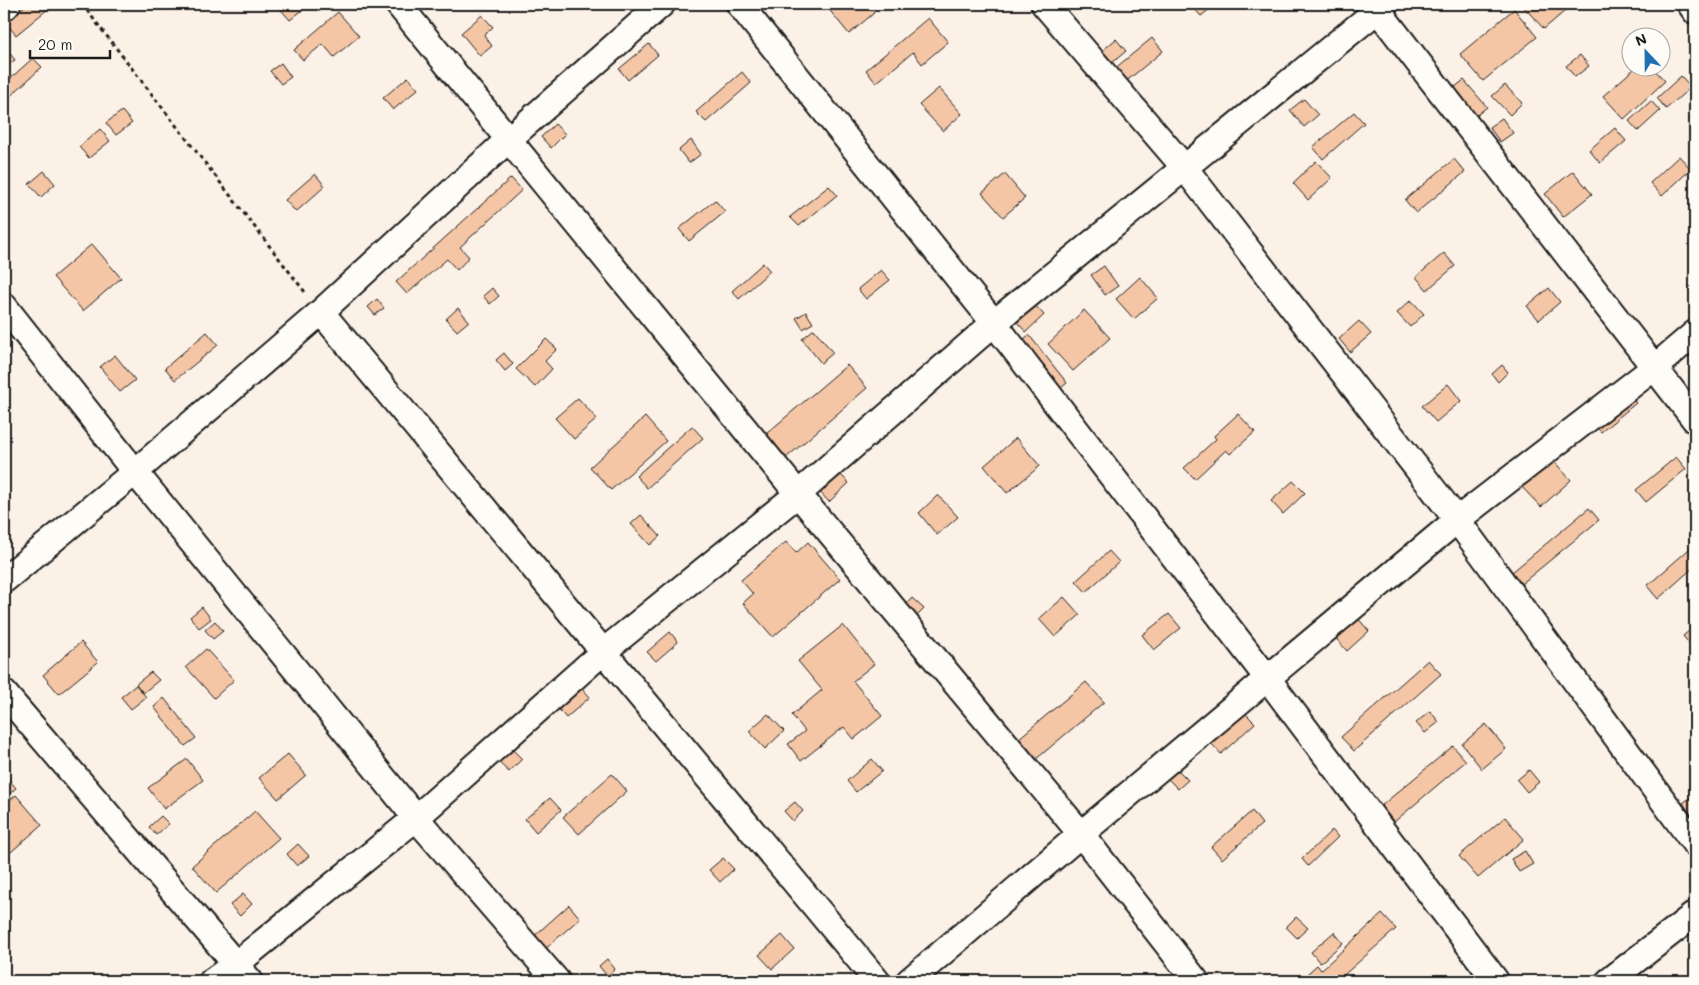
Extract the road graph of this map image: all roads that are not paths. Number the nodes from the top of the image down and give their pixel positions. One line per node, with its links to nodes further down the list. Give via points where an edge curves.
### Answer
1 (398, 4): 8 (street)
2 (662, 4): 8 (street)
3 (739, 4): 12 (street)
4 (1044, 4): 9 (street)
5 (1690, 4): 7 (street)
6 (1379, 6): 9 (street); 14 (street)
7 (1695, 11)
8 (509, 139): 11 (street); 17 (street)
9 (1184, 167): 12 (street); 18 (street)
10 (4, 306): 16 (street)
11 (321, 312): 16 (street); 20 (street)
12 (994, 323): 17 (street); 21 (street)
13 (1695, 334): 14 (street)
14 (1655, 367): 15 (street); 18 (street)
15 (1695, 420)
16 (135, 472): 19 (street); 23 (street)
17 (798, 494): 20 (street); 24 (street)
18 (1457, 520): 21 (street); 25 (street)
19 (4, 580)
20 (604, 651): 23 (street); 30 (street)
21 (1268, 679): 24 (street); 33 (street)
22 (4, 693): 27 (street)
23 (416, 818): 27 (street); 29 (street)
24 (1081, 834): 31 (street); 32 (street)
25 (1695, 844)
26 (1695, 914): 34 (street)
27 (243, 973): 28 (street)
28 (212, 981)
29 (556, 981)
30 (877, 981)
31 (909, 981)
32 (1196, 981)
33 (1496, 981)
34 (1609, 981)

